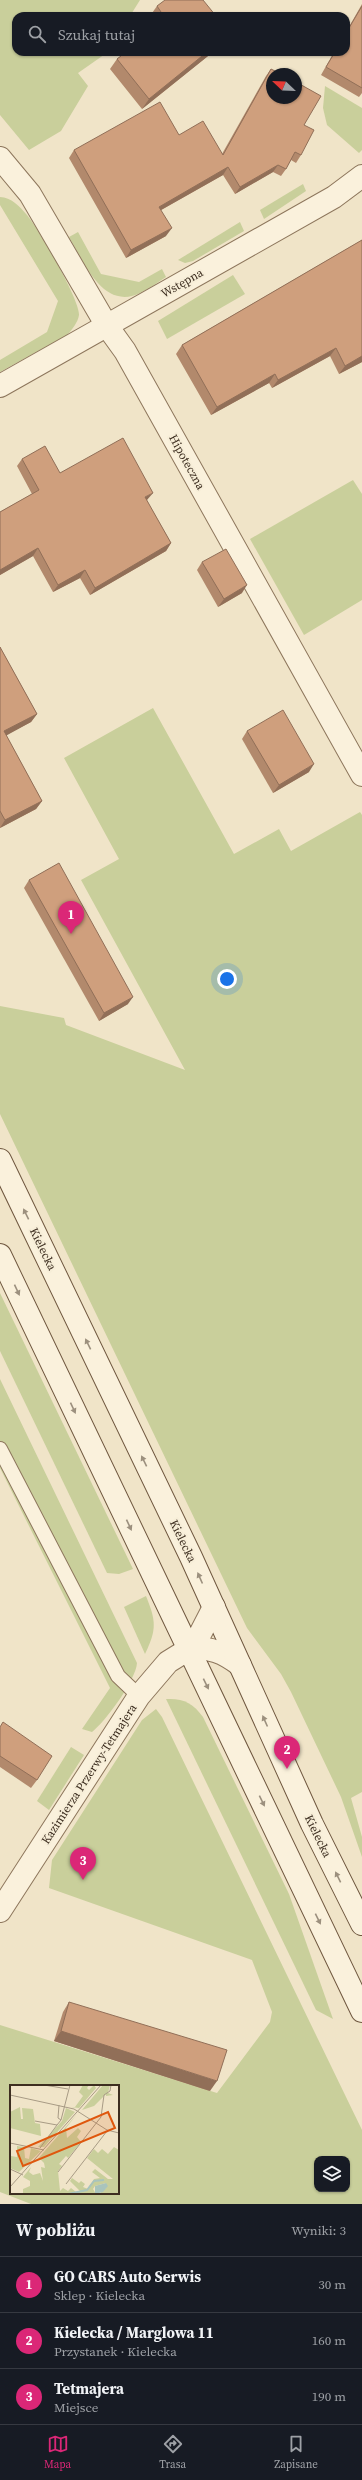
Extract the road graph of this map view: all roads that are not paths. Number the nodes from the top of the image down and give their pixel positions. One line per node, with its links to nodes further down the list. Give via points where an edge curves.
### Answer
1 (0, 158): 3 (main road, Hipoteczna, via 30,194)
2 (362, 178): 3 (main road, Wstępna)
3 (107, 326): 4 (main road, Wstępna); 5 (main road, Hipoteczna, via 125,351)
4 (0, 386)
5 (362, 775)
6 (0, 1160): 9 (main road, Kielecka, one-way to 6)
7 (0, 1255): 10 (main road, one-way to 10)
8 (0, 1449): 12 (lane, via 118,1676)
9 (214, 1607): 10 (main road, via 204,1628); 11 (main road, Kielecka)
10 (189, 1649): 11 (main road, via 214,1649); 12 (main road, Kazimierza Przerwy-Tetmajera, via 168,1662); 15 (main road, one-way to 15)
11 (240, 1665): 14 (main road, Kielecka, one-way to 11, via 312,1824)
12 (139, 1696): 13 (main road, Kazimierza Przerwy-Tetmajera)
13 (0, 1910)
14 (362, 1924)
15 (362, 2011)

